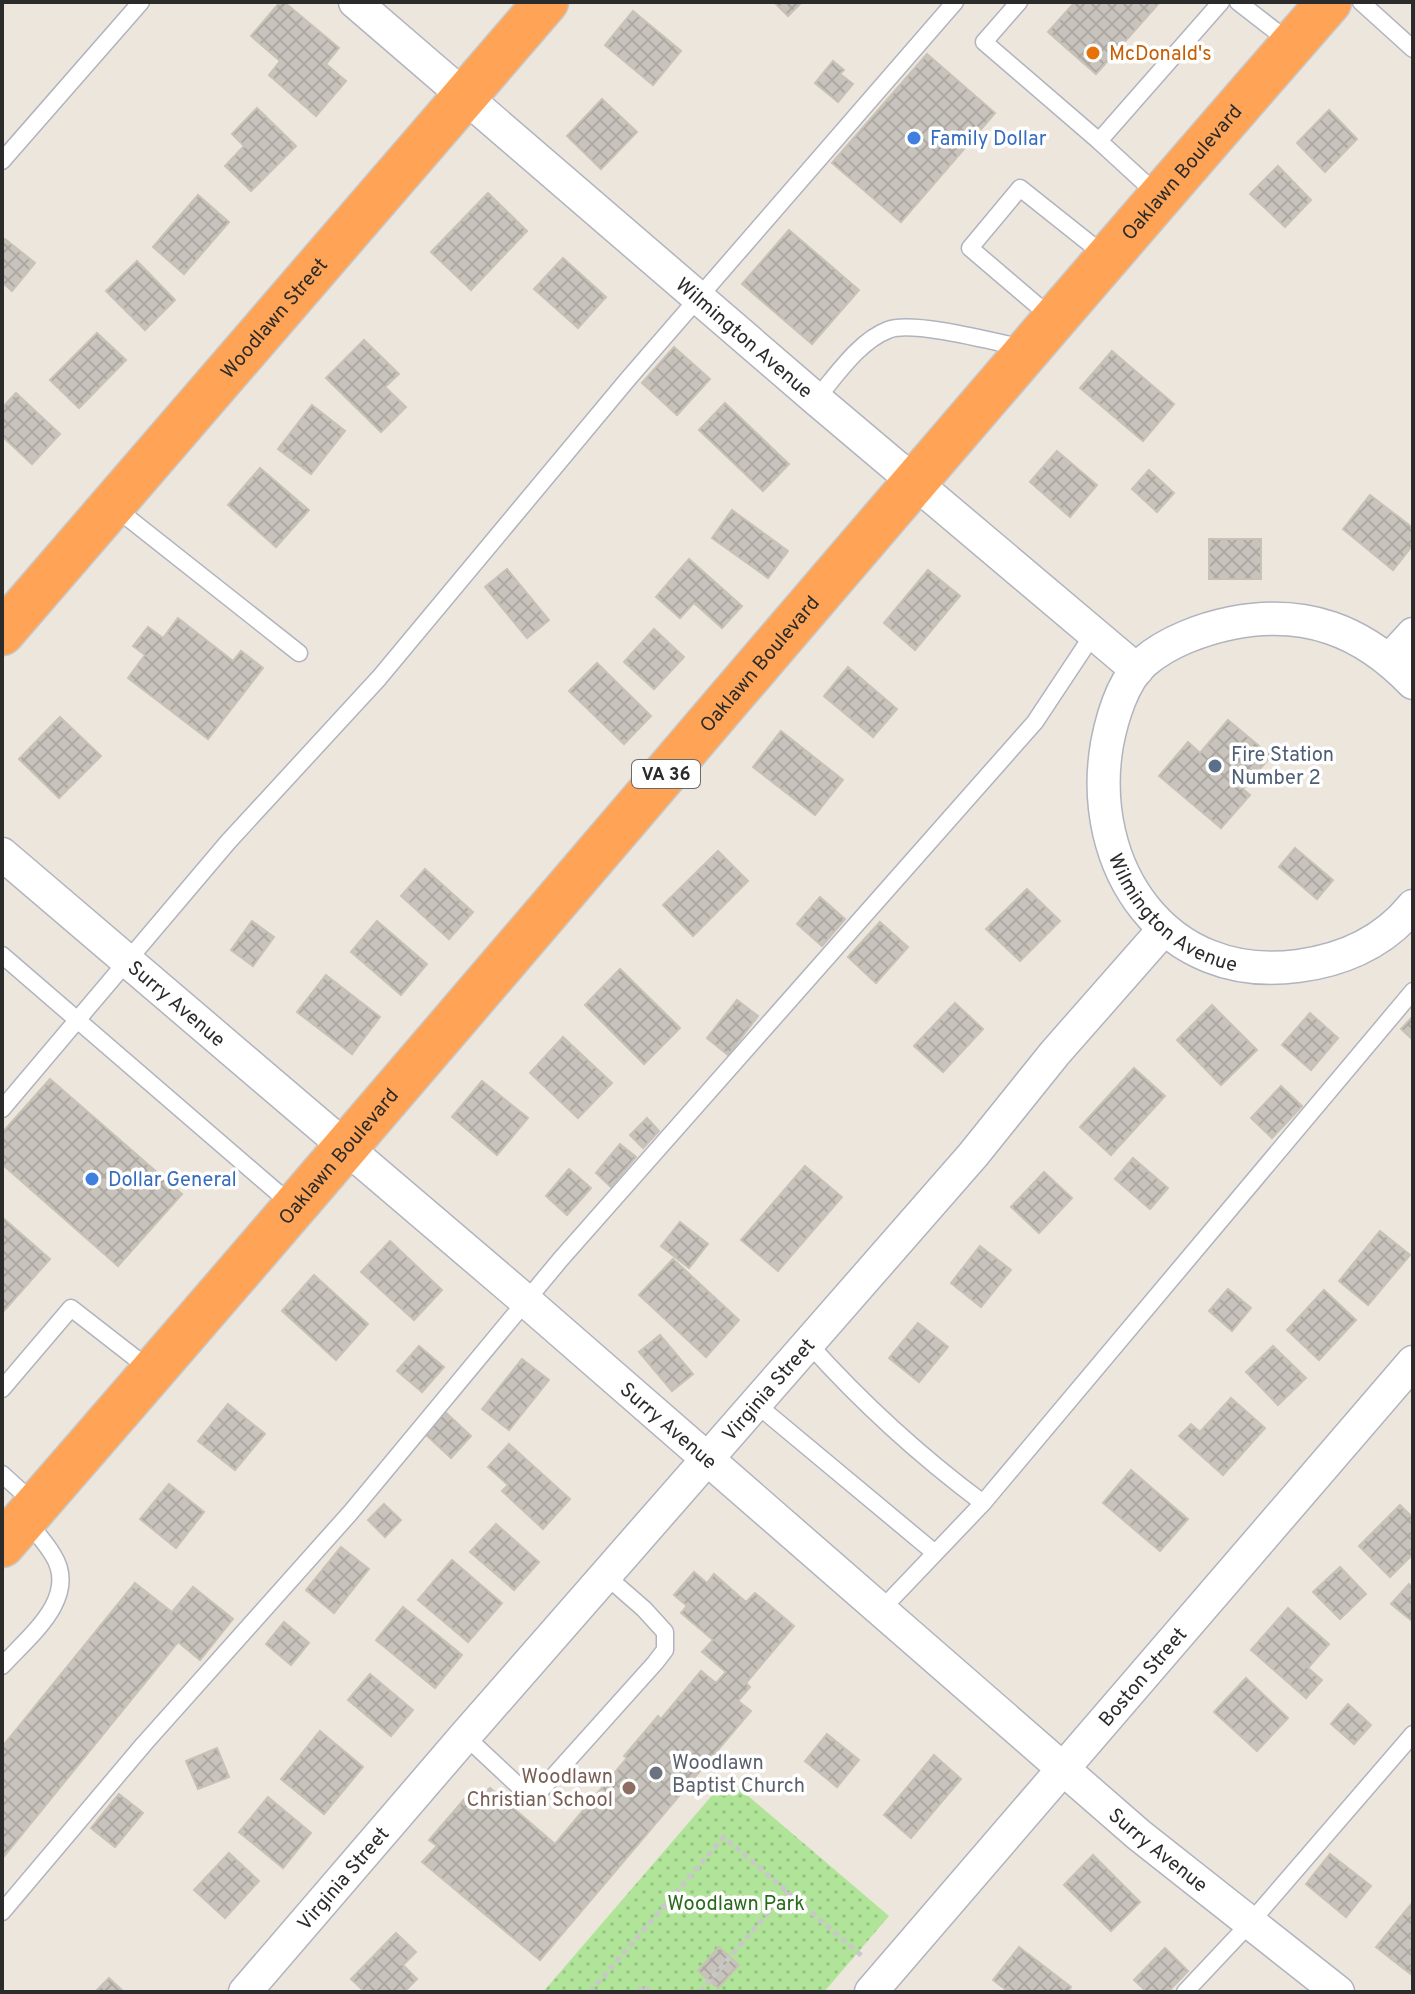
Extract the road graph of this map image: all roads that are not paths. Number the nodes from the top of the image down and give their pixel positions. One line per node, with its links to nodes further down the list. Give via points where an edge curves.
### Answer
1 (141, 2): 14 (lane)
2 (355, 2): 12 (street, Wilmington Avenue)
3 (546, 2): 12 (highway, Woodlawn Street)
4 (955, 2): 17 (lane)
5 (1019, 2): 13 (lane, via 984,42)
6 (1221, 2): 13 (lane)
7 (1238, 2): 10 (lane)
8 (1329, 2): 10 (highway, Oaklawn Boulevard / VA 36)
9 (1361, 2): 11 (lane)
10 (1292, 44): 15 (highway, Oaklawn Boulevard / VA 36)
11 (1413, 49)
12 (463, 96): 17 (street, Wilmington Avenue); 21 (highway, Woodlawn Street)
13 (1099, 141): 15 (lane)
14 (2, 161)
15 (1160, 197): 16 (highway, Oaklawn Boulevard / VA 36)
16 (1108, 258): 18 (highway, Oaklawn Boulevard / VA 36); 18 (lane, via 1020,188 970,248)
17 (700, 298): 19 (street, Wilmington Avenue); 33 (lane, via 379,678 228,842)
18 (1041, 334): 19 (lane, via 889,329 863,346); 20 (highway, Oaklawn Boulevard / VA 36)
19 (816, 399): 20 (street, Wilmington Avenue)
20 (915, 482): 23 (street, Wilmington Avenue); 37 (highway, Oaklawn Boulevard / VA 36)
21 (112, 505): 22 (highway, Woodlawn Street); 25 (lane)
22 (2, 633)
23 (1094, 633): 27 (street, Wilmington Avenue); 39 (lane, via 1035,722)
24 (1413, 634): 26 (street)
25 (299, 653)
26 (1390, 659): 27 (street, Wilmington Avenue, via 1353,635 1319,623 1253,619 1179,641); 28 (street, Wilmington Avenue)
27 (1137, 670): 31 (street, Wilmington Avenue, via 1110,727 1103,796 1108,835 1123,877)
28 (1413, 683)
29 (2, 854): 33 (street, Surry Avenue)
30 (1413, 907): 31 (street, Wilmington Avenue, via 1390,931 1357,950 1322,963 1278,969 1234,965 1200,953)
31 (1164, 929): 40 (street, Virginia Street)
32 (2, 955): 35 (lane)
33 (129, 962): 35 (lane); 37 (street, Surry Avenue)
34 (1413, 991): 47 (lane)
35 (80, 1019): 36 (lane); 38 (lane)
36 (2, 1109)
37 (346, 1146): 38 (highway, Oaklawn Boulevard / VA 36); 39 (street, Surry Avenue)
38 (294, 1207): 42 (highway, Oaklawn Boulevard / VA 36)
39 (526, 1301): 45 (street, Surry Avenue); 56 (lane, via 351,1512)
40 (809, 1344): 44 (street, Virginia Street); 47 (lane, via 926,1459)
41 (1413, 1362): 55 (street, Boston Street)
42 (153, 1371): 43 (lane, via 71,1308); 48 (highway, Oaklawn Boulevard / VA 36)
43 (2, 1389)
44 (756, 1404): 45 (street, Virginia Street); 49 (lane)
45 (708, 1459): 50 (street, Virginia Street); 51 (street, Surry Avenue)
46 (2, 1474): 48 (lane)
47 (983, 1503): 49 (lane)
48 (21, 1523): 52 (lane, via 55,1557 61,1594)
49 (935, 1553): 51 (lane)
50 (605, 1575): 54 (street, Virginia Street); 54 (lane, via 665,1632 665,1650 655,1663 533,1793 525,1792)
51 (880, 1611): 55 (street, Surry Avenue)
52 (2, 1666)
53 (1413, 1734): 57 (lane)
54 (465, 1736): 59 (street, Virginia Street)
55 (1063, 1769): 57 (street, Surry Avenue); 58 (street, Boston Street)
56 (2, 1912)
57 (1250, 1923): 60 (lane); 61 (street, Surry Avenue)
58 (878, 1984)
59 (245, 1992)
60 (1185, 1992)
61 (1338, 1992)

